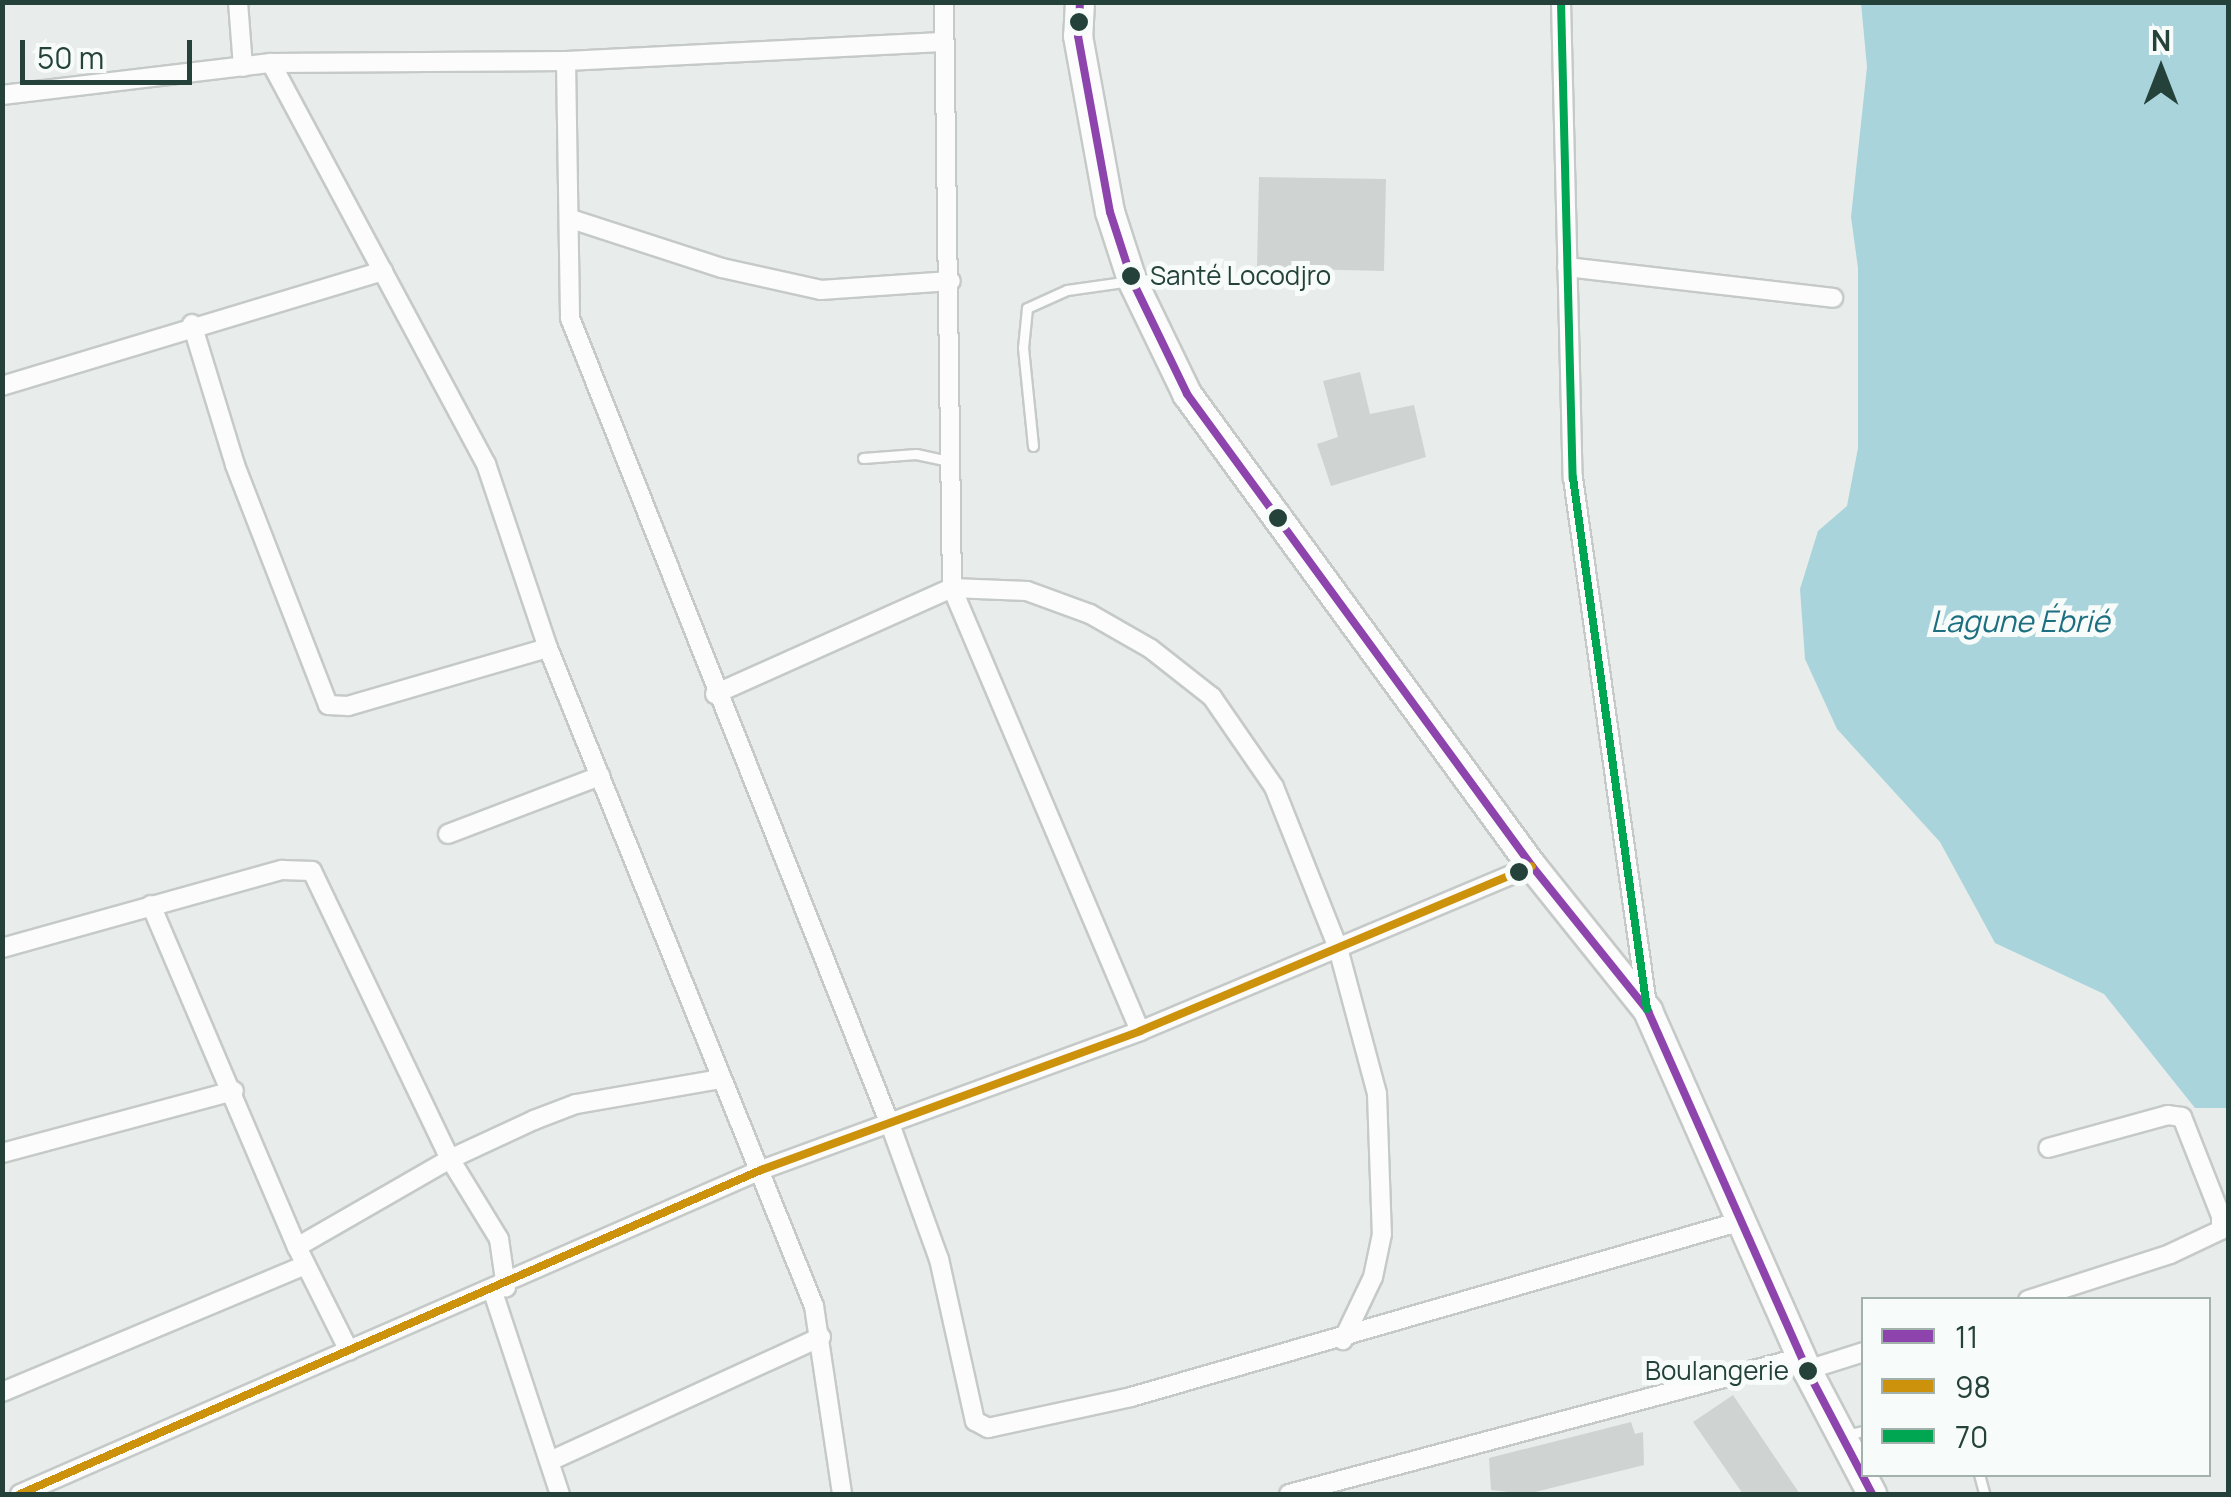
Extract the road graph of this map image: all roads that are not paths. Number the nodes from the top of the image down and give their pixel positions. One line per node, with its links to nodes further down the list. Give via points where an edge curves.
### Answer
1 (238, 2): 8 (street)
2 (944, 2): 5 (street)
3 (1080, 2): 13 (street, via 1096,139)
4 (1561, 2): 11 (street)
5 (943, 42): 6 (street); 14 (street)
6 (566, 61): 7 (street); 10 (street)
7 (271, 64): 8 (street); 12 (street)
8 (242, 67): 9 (street)
9 (2, 95)
10 (571, 219): 14 (street, via 722,268 820,290); 23 (street, via 570,318)
11 (1567, 266): 15 (street); 30 (street, via 1572,478)
12 (383, 271): 16 (street); 22 (street, via 486,464)
13 (1132, 280): 18 (lane, via 1067,290 1027,308 1023,348); 26 (street, via 1187,394)
14 (951, 281): 20 (street)
15 (1833, 298)
16 (192, 324): 17 (street); 22 (street, via 235,465 328,704 348,706)
17 (2, 386)
18 (1034, 446)
19 (862, 458): 20 (lane, via 916,454)
20 (952, 462): 21 (street)
21 (952, 588): 23 (street); 29 (street, via 1027,591 1090,614 1151,649 1212,697 1274,787); 31 (street)
22 (548, 648): 24 (street)
23 (715, 694): 34 (street)
24 (600, 776): 25 (street); 32 (street)
25 (448, 834)
26 (1532, 866): 29 (street); 30 (street)
27 (151, 905): 28 (street); 33 (street); 37 (street, via 282,870 312,871)
28 (2, 948)
29 (1338, 948): 31 (street); 45 (street, via 1377,1094 1382,1186 1373,1277)
30 (1648, 1011): 39 (street)
31 (1140, 1031): 34 (street)
32 (720, 1079): 37 (street, via 576,1104); 38 (street)
33 (234, 1090): 36 (street); 40 (street)
34 (890, 1124): 38 (street); 45 (street, via 940,1260 973,1415 982,1426 1131,1397)
35 (2048, 1148): 43 (street, via 2168,1115 2182,1118 2222,1216 2221,1230 2170,1254)
36 (2, 1153)
37 (450, 1159): 40 (street); 42 (street, via 499,1239)
38 (760, 1170): 42 (street); 44 (street)
39 (1745, 1220): 45 (street); 48 (street)
40 (297, 1247): 41 (street)
41 (306, 1265): 46 (street); 49 (street)
42 (500, 1290): 46 (street); 51 (street)
43 (2037, 1297)
44 (820, 1337): 51 (street); 55 (street)
45 (1343, 1340)
46 (350, 1351): 53 (street)
47 (1861, 1353): 48 (street)
48 (1804, 1363): 50 (street); 56 (street)
49 (2, 1392)
50 (1851, 1434): 52 (street)
51 (550, 1462): 54 (street)
52 (1861, 1463)
53 (20, 1494)
54 (560, 1494)
55 (842, 1494)
56 (1289, 1494)

